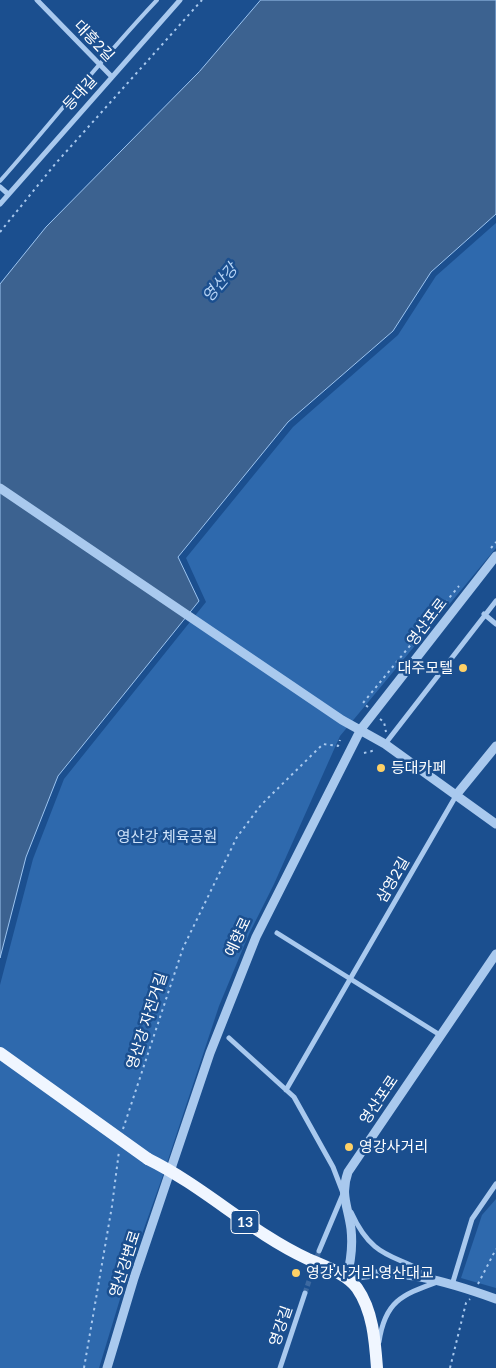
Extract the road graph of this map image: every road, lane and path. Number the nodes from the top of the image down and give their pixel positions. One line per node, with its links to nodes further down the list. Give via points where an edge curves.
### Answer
1 (37, 0): 5 (street, 대흥2길)
2 (157, 0): 5 (lane)
3 (180, 0): 6 (street, 등대길)
4 (202, 0): 11 (path, via 56,163)
5 (99, 65): 6 (street, 대흥2길); 7 (lane)
6 (112, 77): 9 (street, 등대길)
7 (0, 181)
8 (0, 187): 9 (street)
9 (8, 194): 10 (street, 등대길)
10 (0, 204)
11 (0, 232)
12 (0, 488): 17 (street, via 342,720)
13 (496, 556): 17 (street, 영산포로)
14 (496, 601): 15 (street)
15 (484, 614): 16 (street); 19 (street)
16 (496, 624)
17 (362, 729): 19 (street); 32 (street, 예향로, via 240,973)
18 (340, 740): 30 (path, 영산강 자전거길, via 338,746 323,744 311,755 261,805 237,837 184,948)
19 (385, 744): 21 (street)
20 (496, 746): 21 (street)
21 (457, 794): 22 (street); 25 (street, 삼영2길)
22 (496, 824)
23 (277, 932): 25 (street)
24 (496, 954): 26 (street, 영산포로)
25 (350, 978): 26 (street); 29 (street, 삼영2길)
26 (440, 1035): 34 (street, 영산포로, via 353,1163)
27 (229, 1038): 29 (street)
28 (0, 1053): 32 (main road, 13, bridge, via 148,1159)
29 (286, 1090): 34 (street, via 294,1097 333,1167)
30 (123, 1132)
31 (119, 1148): 45 (path)
32 (171, 1170): 37 (main road, 13, via 256,1230); 46 (street, 영산강변로)
33 (496, 1184): 40 (street, via 472,1219)
34 (343, 1194): 36 (street); 37 (street, 영산포로, via 351,1229 352,1252); 38 (street, via 370,1244 386,1255 425,1272)
35 (496, 1249): 39 (path)
36 (319, 1251)
37 (346, 1278): 38 (street, via 380,1273); 44 (main road, 13, via 356,1287 371,1322)
38 (437, 1282): 40 (street); 44 (street, via 406,1294 392,1306 382,1327)
39 (478, 1283)
40 (452, 1285): 42 (street)
41 (305, 1293): 47 (street, 영강길)
42 (496, 1299)
43 (466, 1304): 48 (path)
44 (377, 1367)
45 (84, 1368)
46 (106, 1368)
47 (280, 1368)
48 (450, 1368)

